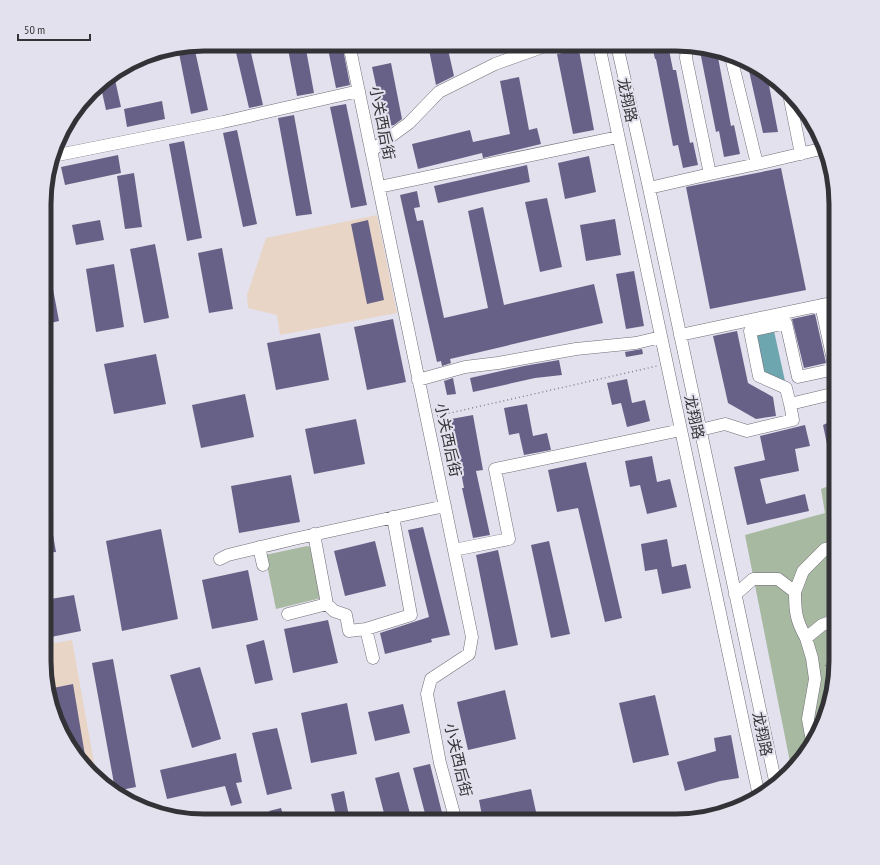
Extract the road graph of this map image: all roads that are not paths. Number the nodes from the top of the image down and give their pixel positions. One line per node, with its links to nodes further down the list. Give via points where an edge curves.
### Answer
1 (350, 51): 9 (street, 小关西后街)
2 (531, 51): 13 (street, via 495,64 439,92 409,123)
3 (600, 51): 11 (street, 龙翔路)
4 (618, 51): 19 (street, 龙翔路)
5 (684, 51): 7 (street)
6 (687, 51): 7 (street)
7 (686, 58): 17 (street)
8 (732, 62): 16 (street)
9 (359, 91): 13 (street, 小关西后街); 15 (street, via 223,122)
10 (790, 102): 14 (street)
11 (618, 137): 18 (street); 23 (street, 龙翔路)
12 (819, 150): 14 (street)
13 (371, 151): 18 (street, 小关西后街)
14 (801, 154): 16 (street)
15 (59, 155)
16 (758, 164): 17 (street)
17 (710, 174): 19 (street)
18 (378, 186): 26 (street, 小关西后街)
19 (649, 188): 22 (street, 龙翔路)
20 (829, 304): 21 (street)
21 (821, 306): 22 (street, via 743,326); 24 (street)
22 (680, 335): 30 (street, 龙翔路)
23 (661, 337): 26 (street, via 636,343 576,349 465,367); 29 (street, 龙翔路)
24 (829, 342)
25 (829, 370): 28 (street, via 798,377 786,323 750,331 759,376 786,388)
26 (418, 380): 31 (street, 小关西后街)
27 (829, 394): 28 (street)
28 (791, 400): 30 (street, via 793,420 746,431 725,424)
29 (680, 430): 36 (street, via 495,470 509,538); 49 (street, 龙翔路)
30 (700, 430): 40 (street, 龙翔路)
31 (445, 506): 32 (street); 36 (street, 小关西后街)
32 (393, 517): 33 (street); 44 (street, via 411,615)
33 (314, 534): 34 (street); 41 (street)
34 (259, 547): 37 (street); 38 (street)
35 (829, 548): 39 (street, via 803,572)
36 (454, 550): 50 (street, 小关西后街, via 472,637 469,654 431,679 426,694 440,763)
37 (220, 559)
38 (263, 565)
39 (795, 592): 40 (street, via 778,579 753,578); 45 (street, via 797,622)
40 (735, 595): 48 (street, 龙翔路)
41 (327, 604): 42 (street); 44 (street, via 334,611 346,615 349,632)
42 (288, 614)
43 (829, 622): 45 (street)
44 (366, 629): 46 (street)
45 (806, 638): 47 (street, via 815,679 808,719)
46 (373, 658)
47 (811, 734)
48 (774, 778)
49 (758, 790)
50 (454, 814)

